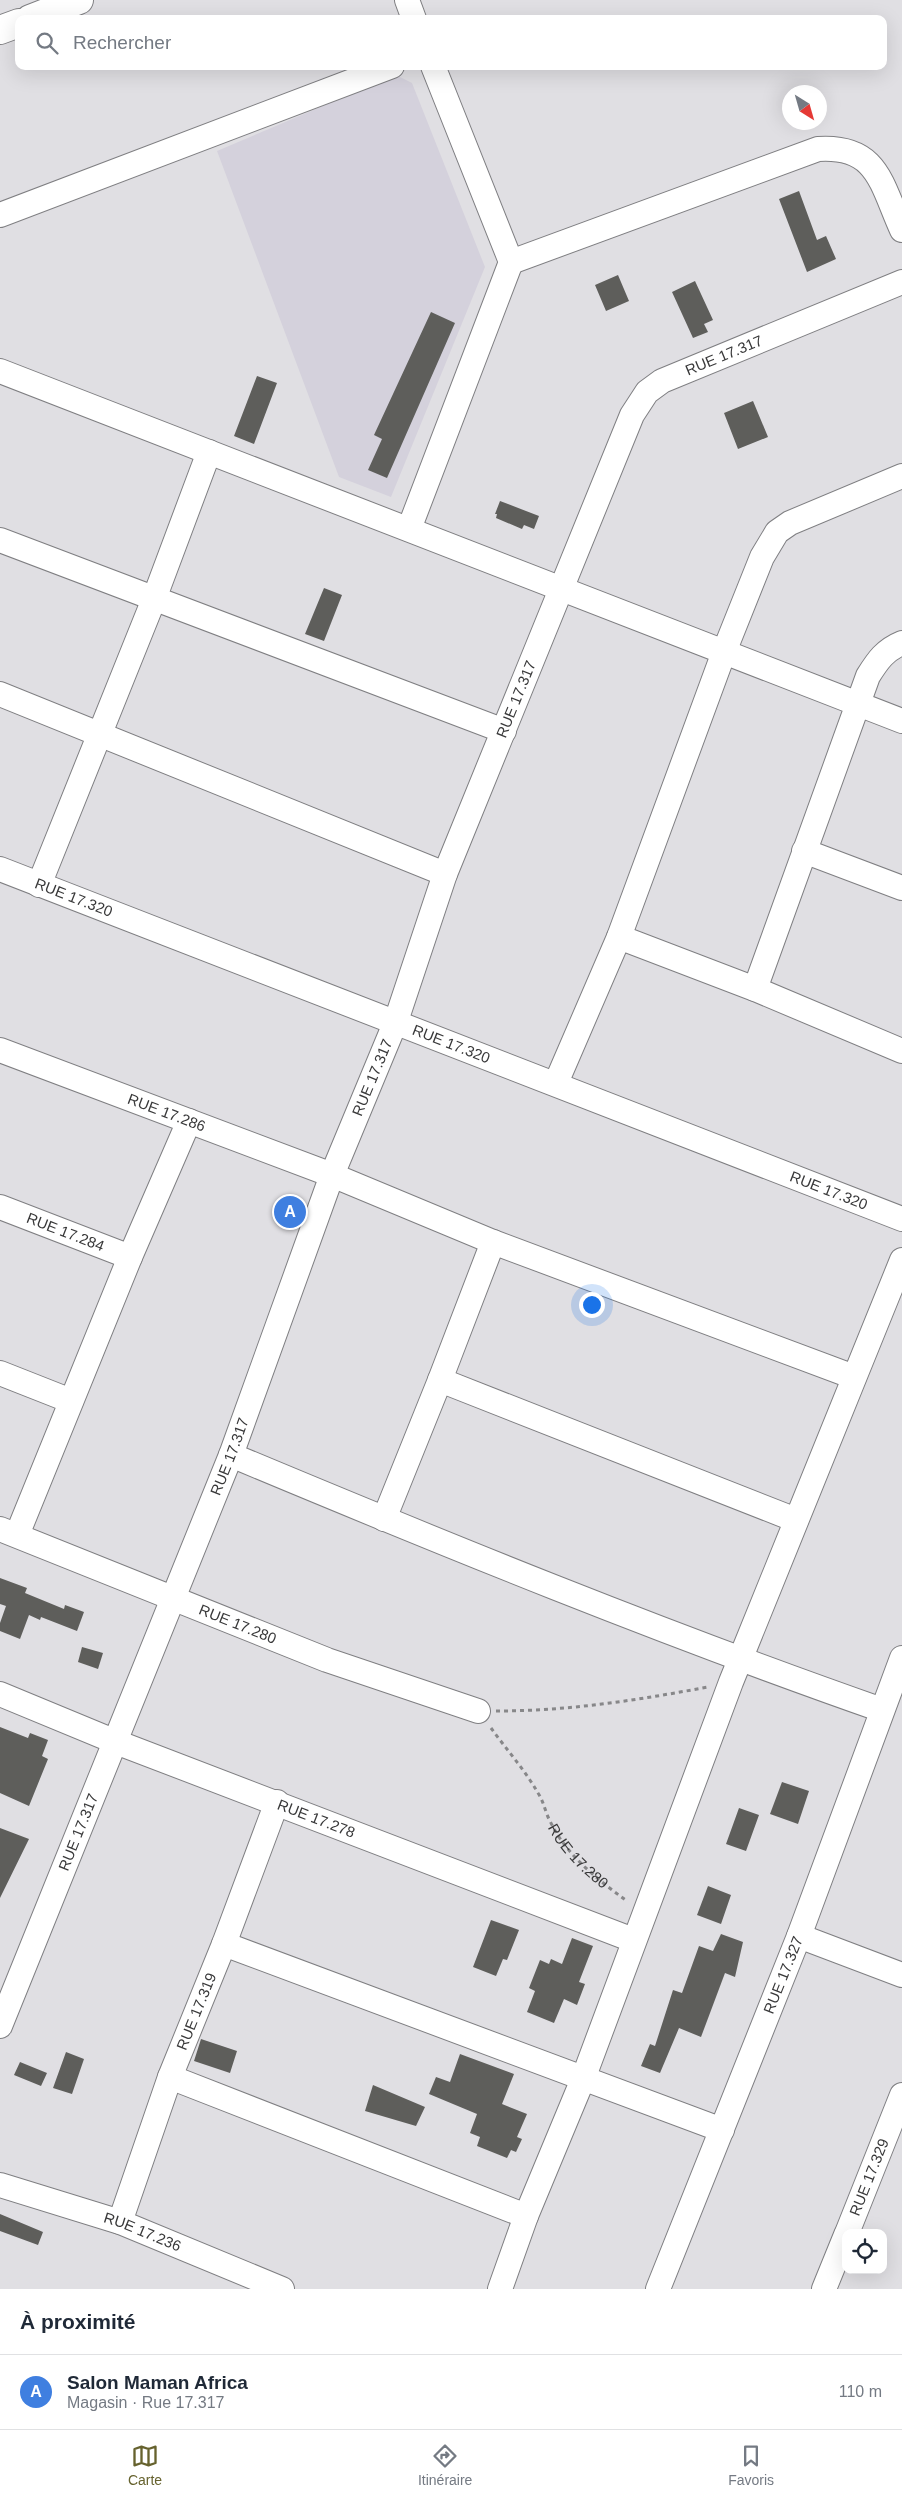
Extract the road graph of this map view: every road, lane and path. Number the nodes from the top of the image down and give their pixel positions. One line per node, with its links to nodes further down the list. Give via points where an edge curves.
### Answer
1 (80, 0): 3 (main road)
2 (407, 0): 4 (street)
3 (41, 15)
4 (413, 15)
5 (15, 24): 6 (main road)
6 (0, 30)
7 (381, 70): 9 (street)
8 (435, 70): 11 (street)
9 (0, 215)
10 (902, 230): 11 (street, via 872,165 853,152 839,148 818,149)
11 (511, 262): 16 (street)
12 (902, 282): 18 (street, RUE 17.317, via 662,381 647,392 632,415)
13 (0, 371): 14 (street)
14 (209, 452): 16 (street); 19 (street)
15 (902, 476): 21 (street, via 804,515 777,532 762,557)
16 (409, 528): 18 (street)
17 (0, 540): 19 (street)
18 (560, 588): 21 (street); 25 (street, RUE 17.317)
19 (154, 599): 25 (street); 26 (street)
20 (902, 643): 23 (street, via 878,659 868,676)
21 (724, 652): 23 (street); 32 (street)
22 (0, 694): 26 (street)
23 (859, 704): 24 (street); 27 (street)
24 (902, 721)
25 (504, 731): 29 (street, RUE 17.317)
26 (100, 733): 29 (street); 30 (street)
27 (804, 850): 31 (street); 33 (street)
28 (0, 869): 30 (street, RUE 17.320)
29 (445, 874): 34 (street, RUE 17.317)
30 (39, 885): 34 (street, RUE 17.320)
31 (902, 888)
32 (619, 938): 33 (street); 37 (street)
33 (755, 989): 36 (street)
34 (396, 1021): 37 (street, RUE 17.320); 39 (street, RUE 17.317)
35 (0, 1050): 38 (street, RUE 17.286)
36 (902, 1051)
37 (556, 1083): 41 (street, RUE 17.320)
38 (189, 1121): 39 (street, RUE 17.286); 43 (street)
39 (332, 1175): 42 (street, RUE 17.286); 49 (street, RUE 17.317)
40 (0, 1207): 43 (street, RUE 17.284)
41 (902, 1219)
42 (493, 1242): 46 (street, RUE 17.286); 47 (street)
43 (130, 1257): 48 (street)
44 (902, 1260): 46 (street)
45 (0, 1373): 48 (street)
46 (854, 1377): 51 (street)
47 (440, 1380): 50 (street); 51 (street)
48 (71, 1401): 52 (street)
49 (231, 1455): 50 (street); 53 (street, RUE 17.317)
50 (384, 1519): 55 (street)
51 (796, 1520): 55 (street)
52 (9, 1532): 53 (street, RUE 17.280)
53 (174, 1600): 59 (street, RUE 17.280, via 327,1660); 60 (street, RUE 17.317)
54 (902, 1658): 58 (street, RUE 17.327)
55 (740, 1660): 56 (street); 58 (street)
56 (732, 1682): 59 (path, via 595,1706 548,1711); 62 (street)
57 (0, 1694): 60 (street, RUE 17.278)
58 (882, 1710): 63 (street, RUE 17.327)
59 (478, 1711): 62 (path, RUE 17.280, via 538,1792 560,1838 580,1863)
60 (116, 1742): 61 (street, RUE 17.278); 67 (street, RUE 17.317)
61 (277, 1802): 64 (street, RUE 17.278); 65 (street, RUE 17.319)
62 (644, 1914): 64 (street)
63 (799, 1936): 66 (street); 71 (street, RUE 17.327)
64 (634, 1940): 69 (street)
65 (224, 1944): 68 (street, RUE 17.319); 69 (street)
66 (902, 1975)
67 (0, 2026)
68 (170, 2077): 73 (street); 74 (street, RUE 17.319)
69 (583, 2079): 71 (street); 73 (street)
70 (902, 2095): 75 (street, RUE 17.329)
71 (722, 2130): 79 (street, RUE 17.327)
72 (0, 2185): 74 (street, RUE 17.236)
73 (526, 2216): 78 (street)
74 (120, 2222): 77 (street, RUE 17.236)
75 (848, 2229)
76 (842, 2244): 80 (street, RUE 17.329)
77 (282, 2289)
78 (500, 2289)
79 (658, 2289)
80 (824, 2289)

